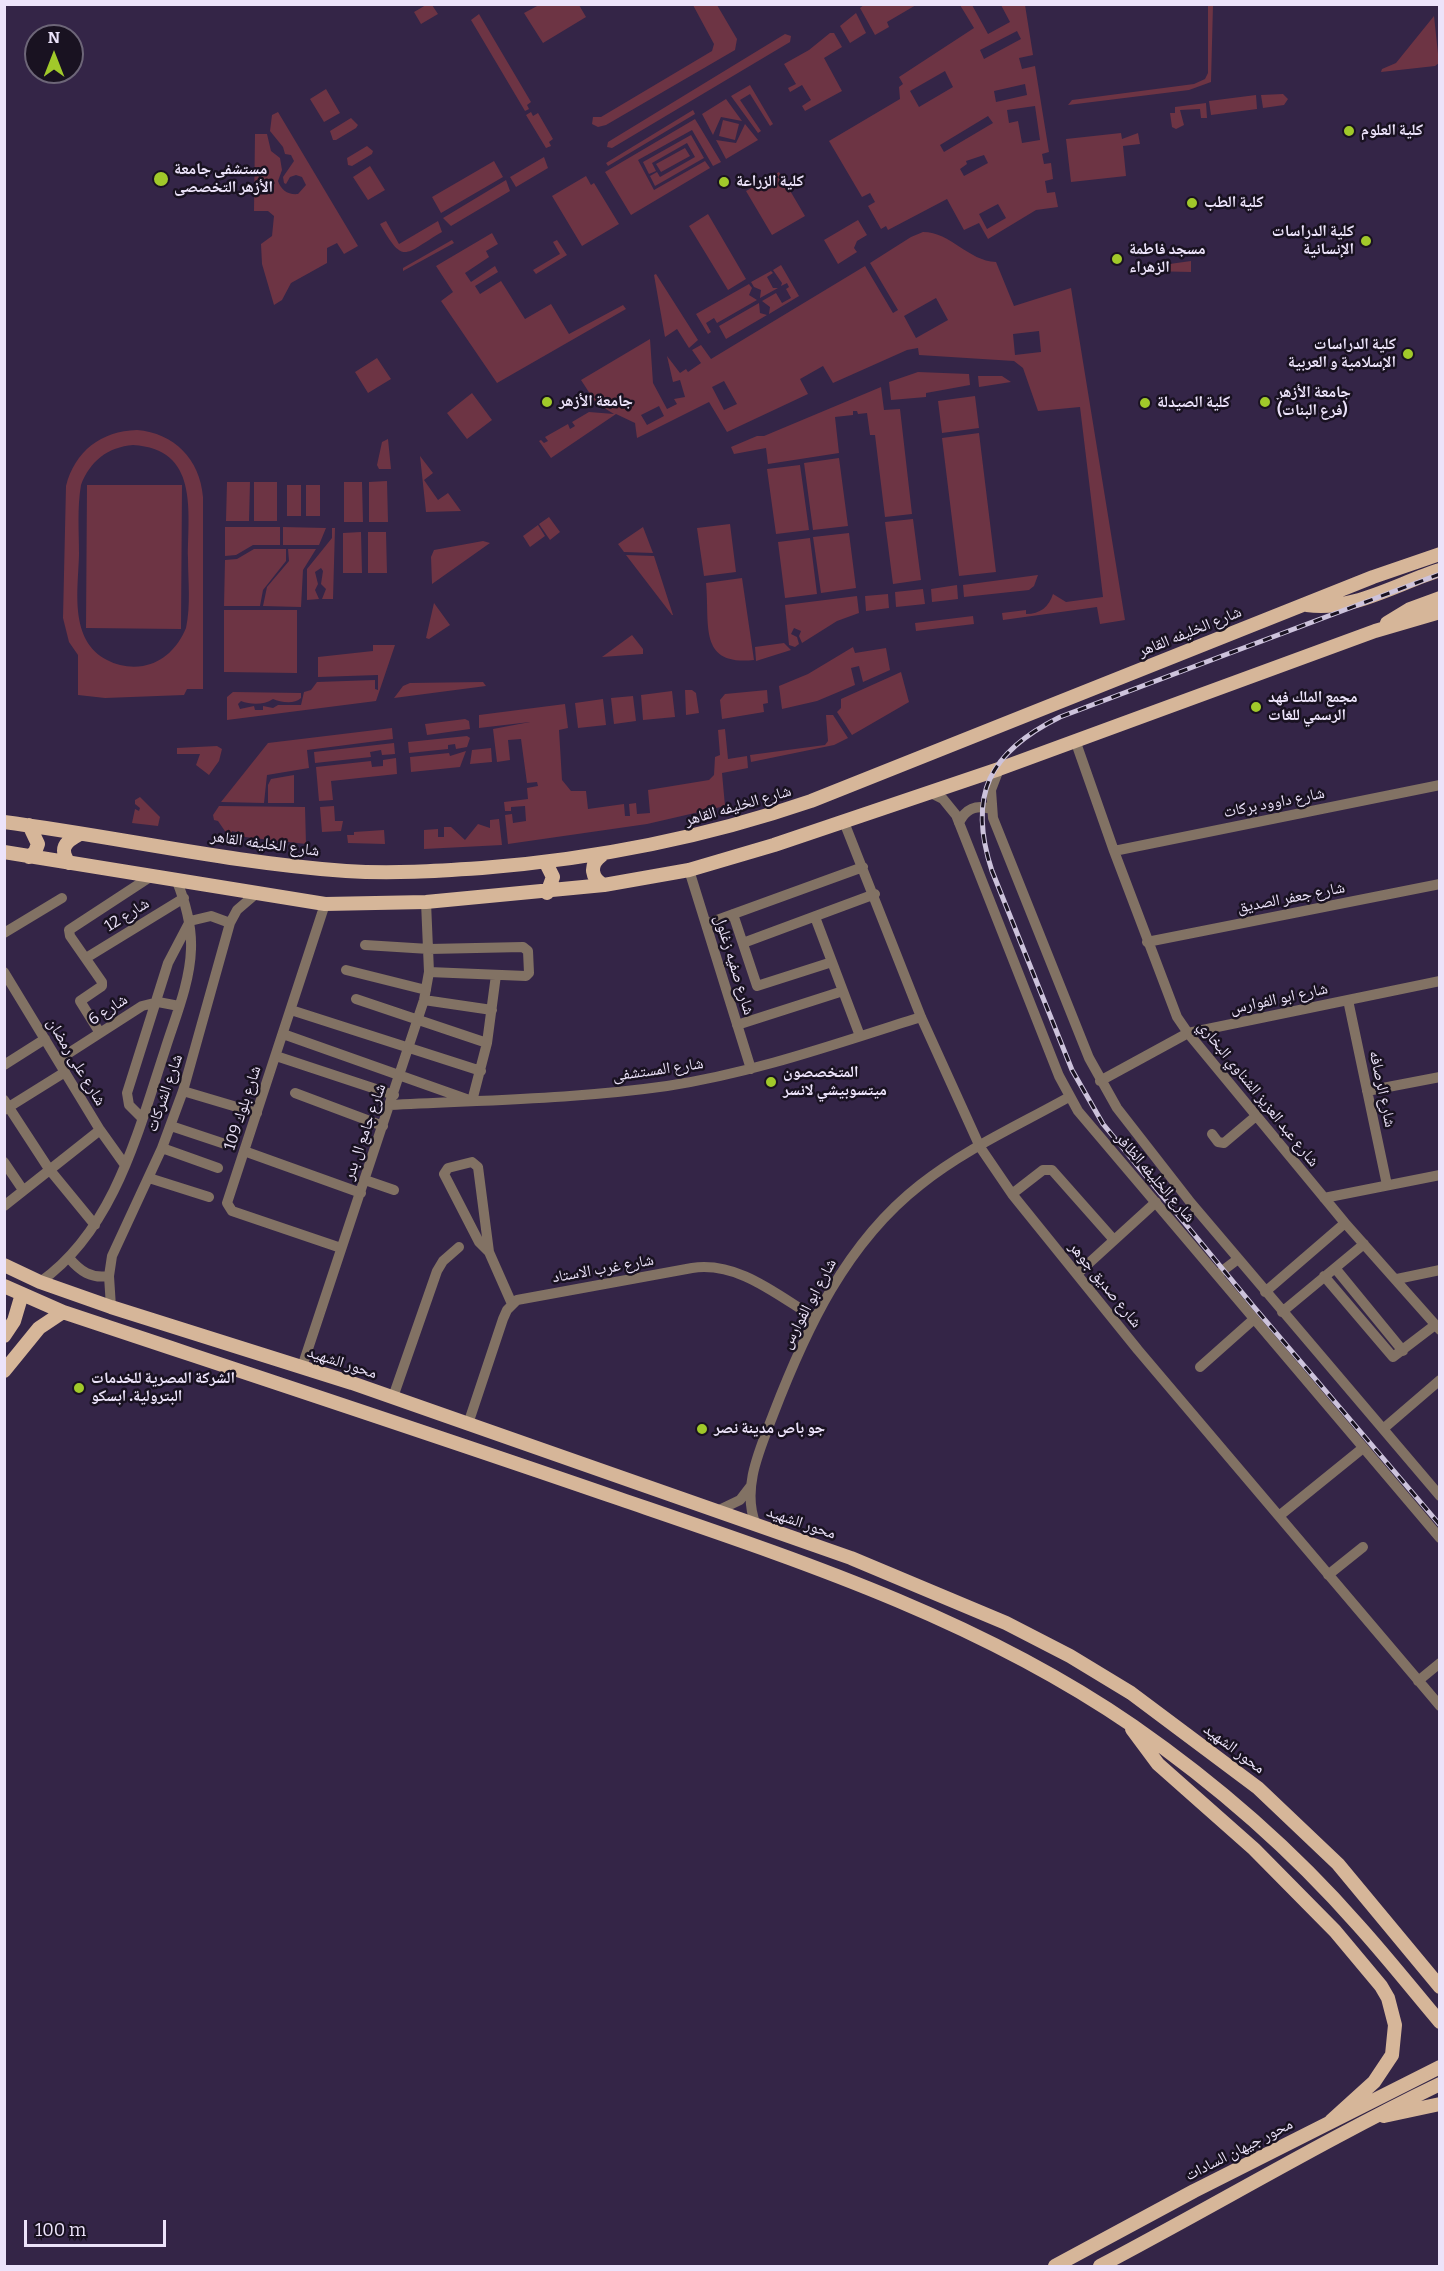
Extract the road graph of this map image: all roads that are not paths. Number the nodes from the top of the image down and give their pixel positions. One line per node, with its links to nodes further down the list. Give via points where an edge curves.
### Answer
1 (1440, 554): 4 (main road, شارع الخليفه القاهر)
2 (1440, 570): 4 (main road, via 1346,603)
3 (1440, 598): 6 (main road, via 1410,609)
4 (1303, 605): 20 (main road, شارع الخليفه القاهر, via 811,801 726,829)
5 (1440, 612): 6 (main road)
6 (1375, 631): 7 (main road)
7 (1076, 740): 8 (main road); 17 (street, شارع عبد العزيز الشناوي البخاري)
8 (999, 769): 10 (main road); 11 (street, via 991,790)
9 (1440, 785): 17 (street, شارع داوود بركات)
10 (929, 792): 13 (main road); 14 (street, شارع الخليفه الظافر, via 948,804)
11 (991, 808): 14 (street, via 972,808); 79 (street, شارع الخليفه الظافر)
12 (4, 822): 15 (main road, شارع الخليفه القاهر)
13 (844, 822): 23 (street, شارع صديق جوهر); 24 (main road)
14 (959, 823): 83 (street, شارع الخليفه الظافر)
15 (29, 825): 16 (main road, شارع الخليفه القاهر); 19 (main road, via 38,844)
16 (78, 835): 21 (main road, via 64,847 63,854); 22 (main road, شارع الخليفه القاهر, via 346,871 408,873)
17 (1114, 850): 42 (street, شارع عبد العزيز الشناوي البخاري)
18 (4, 852): 19 (main road)
19 (29, 856): 21 (main road)
20 (601, 856): 22 (main road, شارع الخليفه القاهر); 28 (main road, via 595,862 593,874)
21 (69, 862): 25 (main road)
22 (546, 863): 30 (main road, via 553,877)
23 (863, 867): 31 (street, شارع صديق جوهر); 36 (street)
24 (689, 870): 28 (main road); 40 (street, شارع صفيه زغلول)
25 (153, 875): 26 (main road); 46 (street, via 70,927 70,936)
26 (176, 879): 29 (main road); 33 (street, شارع الشركات)
27 (1440, 884): 42 (street, شارع جعفر الصديق)
28 (604, 885): 30 (main road)
29 (258, 892): 35 (main road); 39 (street, شارع الشركات, via 237,910)
30 (547, 892): 34 (main road)
31 (875, 894): 37 (street); 61 (street, شارع صديق جوهر)
32 (62, 898): 41 (street)
33 (184, 898): 38 (street, شارع الشركات); 46 (street, شارع 12)
34 (426, 902): 35 (main road); 45 (street, شارع جامع ال بدر)
35 (325, 904): 59 (street, شارع بلوك 109)
36 (733, 915): 40 (street); 43 (street)
37 (814, 917): 43 (street); 47 (street)
38 (190, 921): 39 (street, via 211,916); 57 (street, via 171,954); 58 (street, شارع الشركات, via 191,957)
39 (230, 923): 80 (street, شارع الشركات)
40 (706, 924): 63 (street, شارع صفيه زغلول)
41 (4, 933)
42 (1147, 942): 65 (street, شارع عبد العزيز الشناوي البخاري, via 1173,1008)
43 (743, 943): 47 (street, via 757,986)
44 (365, 945): 45 (street)
45 (429, 949): 50 (street, شارع جامع ال بدر); 51 (street, via 526,948 528,975)
46 (86, 958): 64 (street, via 102,984 80,1002)
47 (832, 962): 53 (street)
48 (346, 970): 54 (street)
49 (4, 972): 68 (street, شارع على رمضان)
50 (429, 972): 51 (street); 54 (street, شارع جامع ال بدر)
51 (496, 975): 60 (street)
52 (1440, 981): 56 (street, شارع ابو الفوارس)
53 (843, 991): 63 (street); 67 (street)
54 (425, 995): 60 (street); 62 (street, شارع جامع ال بدر)
55 (356, 999): 62 (street)
56 (1348, 1000): 65 (street, شارع ابو الفوارس); 81 (street, شارع الرصافه)
57 (154, 1002): 58 (street, شارع 6); 64 (street, شارع 6); 89 (street, via 127,1093 129,1106)
58 (179, 1006): 89 (street, شارع الشركات)
59 (291, 1010): 66 (street, شارع بلوك 109); 70 (street)
60 (492, 1010): 69 (street)
61 (921, 1017): 67 (street, شارع المستشفى); 95 (street, شارع صديق جوهر)
62 (418, 1021): 69 (street); 70 (street, شارع جامع ال بدر)
63 (737, 1025): 74 (street, شارع صفيه زغلول)
64 (100, 1033): 72 (street, شارع 6)
65 (1188, 1033): 79 (street, شارع ابو الفوارس); 88 (street, شارع عبد العزيز الشناوي البخاري)
66 (283, 1034): 71 (street, شارع بلوك 109); 77 (street)
67 (860, 1036): 74 (street, شارع المستشفى)
68 (45, 1039): 72 (street, شارع على رمضان); 73 (street)
69 (487, 1043): 75 (street)
70 (410, 1048): 75 (street); 77 (street, شارع جامع ال بدر)
71 (276, 1056): 84 (street); 87 (street, شارع بلوك 109)
72 (58, 1060): 76 (street, شارع على رمضان)
73 (4, 1065)
74 (751, 1069): 85 (street, شارع المستشفى, via 665,1086)
75 (481, 1071): 85 (street)
76 (65, 1072): 86 (street); 92 (street, شارع على رمضان)
77 (401, 1075): 84 (street, شارع جامع ال بدر); 85 (street)
78 (1440, 1077): 81 (street)
79 (1100, 1082): 122 (street, شارع الخليفه الظافر)
80 (183, 1091): 87 (street); 90 (street, شارع الشركات)
81 (1368, 1091): 105 (street, شارع الرصافه)
82 (295, 1093): 91 (street)
83 (1069, 1097): 95 (street, شارع ابو الفوارس); 113 (street, شارع الخليفه الظافر)
84 (392, 1100): 85 (street, شارع المستشفى); 91 (street, شارع جامع ال بدر)
85 (472, 1101)
86 (6, 1105): 101 (street)
87 (257, 1113): 97 (street, شارع بلوك 109)
88 (1256, 1116): 93 (street, via 1227,1142 1218,1142); 111 (street, شارع عبد العزيز الشناوي البخاري)
89 (142, 1118): 99 (street, شارع الشركات)
90 (171, 1126): 94 (street); 96 (street, شارع الشركات)
91 (383, 1126): 104 (street, شارع جامع ال بدر)
92 (99, 1130): 99 (street, شارع على رمضان); 101 (street)
93 (1212, 1134)
94 (225, 1144)
95 (980, 1147): 109 (street, شارع صديق جوهر); 139 (street, شارع ابو الفوارس, via 950,1164 899,1203 850,1258)
96 (162, 1148): 100 (street); 103 (street, شارع الشركات)
97 (244, 1151): 108 (street); 119 (street, شارع بلوك 109, via 227,1203 229,1209)
98 (4, 1162): 106 (street)
99 (124, 1165): 115 (street, شارع الشركات)
100 (218, 1168)
101 (49, 1169): 106 (street); 115 (street)
102 (1440, 1175): 105 (street)
103 (149, 1178): 110 (street); 128 (street, شارع الشركات, via 115,1246)
104 (365, 1180): 107 (street); 108 (street, شارع جامع ال بدر)
105 (1387, 1185): 111 (street)
106 (23, 1190): 112 (street)
107 (394, 1190)
108 (361, 1193): 119 (street, شارع جامع ال بدر)
109 (1012, 1194): 116 (street, via 1042,1170 1052,1170); 126 (street, شارع صديق جوهر)
110 (209, 1197)
111 (1324, 1198): 114 (street, شارع عبد العزيز الشناوي البخاري)
112 (6, 1200)
113 (1156, 1202): 116 (street); 127 (street, شارع الخليفه الظافر)
114 (1345, 1223): 117 (street, شارع عبد العزيز الشناوي البخاري); 133 (street)
115 (95, 1225): 121 (street, شارع الشركات)
116 (1114, 1240): 126 (street)
117 (1364, 1244): 124 (street); 130 (street, شارع عبد العزيز الشناوي البخاري)
118 (459, 1247): 150 (street, via 437,1271)
119 (342, 1248): 146 (street, شارع جامع ال بدر)
120 (489, 1252): 120 (street, via 479,1242 444,1176 446,1169 472,1162 477,1165); 135 (street)
121 (69, 1258): 128 (street, via 84,1273); 131 (street, شارع الشركات)
122 (1238, 1259): 127 (street); 133 (street, شارع الخليفه الظافر)
123 (4, 1265): 131 (main road, محور الشهيد)
124 (1335, 1268): 129 (street); 143 (street)
125 (1440, 1270): 130 (street)
126 (1077, 1274): 159 (street, شارع صديق جوهر)
127 (1217, 1275): 140 (street, شارع الخليفه الظافر)
128 (109, 1276): 136 (street, شارع الشركات)
129 (1324, 1276): 138 (street); 143 (street, via 1391,1356)
130 (1397, 1279): 141 (street, شارع عبد العزيز الشناوي البخاري)
131 (40, 1282): 136 (main road, محور الشهيد)
132 (4, 1286): 134 (main road)
133 (1265, 1292): 138 (street, شارع الخليفه الظافر)
134 (22, 1294): 137 (main road); 142 (main road, via 14,1321)
135 (512, 1304): 139 (street, شارع غرب الاستاد, via 524,1298 718,1266 742,1275); 153 (street, via 503,1319)
136 (111, 1307): 146 (main road, محور الشهيد)
137 (63, 1312): 144 (main road, via 39,1328); 151 (main road)
138 (1282, 1312): 154 (street, شارع الخليفه الظافر)
139 (815, 1318): 156 (street, شارع ابو الفوارس, via 782,1391)
140 (1254, 1319): 145 (street); 155 (street, شارع الخليفه الظافر)
141 (1438, 1327): 143 (street)
142 (4, 1336)
143 (1403, 1351)
144 (7, 1364)
145 (1200, 1366)
146 (302, 1367): 147 (main road, محور الشهيد)
147 (322, 1373): 149 (main road, محور الشهيد); 151 (main road, via 324,1386)
148 (1440, 1380): 154 (street)
149 (352, 1383): 150 (main road, محور الشهيد); 152 (main road, via 341,1394)
150 (393, 1397): 153 (main road, محور الشهيد)
151 (318, 1398): 152 (main road)
152 (340, 1405): 167 (main road, via 868,1586 988,1640)
153 (468, 1425): 158 (main road, محور الشهيد)
154 (1383, 1429): 157 (street, شارع الخليفه الظافر)
155 (1363, 1448): 159 (street); 161 (street, شارع الخليفه الظافر)
156 (750, 1486): 158 (street, شارع ابو الفوارس, via 740,1500); 160 (street, شارع ابو الفوارس, via 749,1502)
157 (1440, 1496)
158 (717, 1511): 160 (main road, محور الشهيد)
159 (1279, 1516): 163 (street, شارع صديق جوهر)
160 (756, 1525): 168 (main road, محور الشهيد, via 896,1575 1006,1623 1131,1693 1236,1769 1301,1826 1338,1864)
161 (1440, 1538)
162 (1363, 1547): 163 (street)
163 (1328, 1575): 165 (street, شارع صديق جوهر)
164 (1440, 1663): 165 (street)
165 (1418, 1681): 166 (street, شارع صديق جوهر)
166 (1440, 1706)
167 (1130, 1724): 169 (main road, via 1223,1795 1289,1853 1358,1924); 174 (main road, via 1158,1764 1254,1849 1335,1931 1388,1998 1395,2025 1392,2055 1380,2075)
168 (1440, 1987)
169 (1440, 2022)
170 (1440, 2067): 174 (main road, محور جيهان السادات)
171 (1440, 2084): 173 (main road, محور جيهان السادات)
172 (1440, 2104): 173 (main road)
173 (1373, 2116): 176 (main road, محور جيهان السادات)
174 (1331, 2121): 175 (main road, محور جيهان السادات)
175 (1055, 2266)
176 (1100, 2266)

